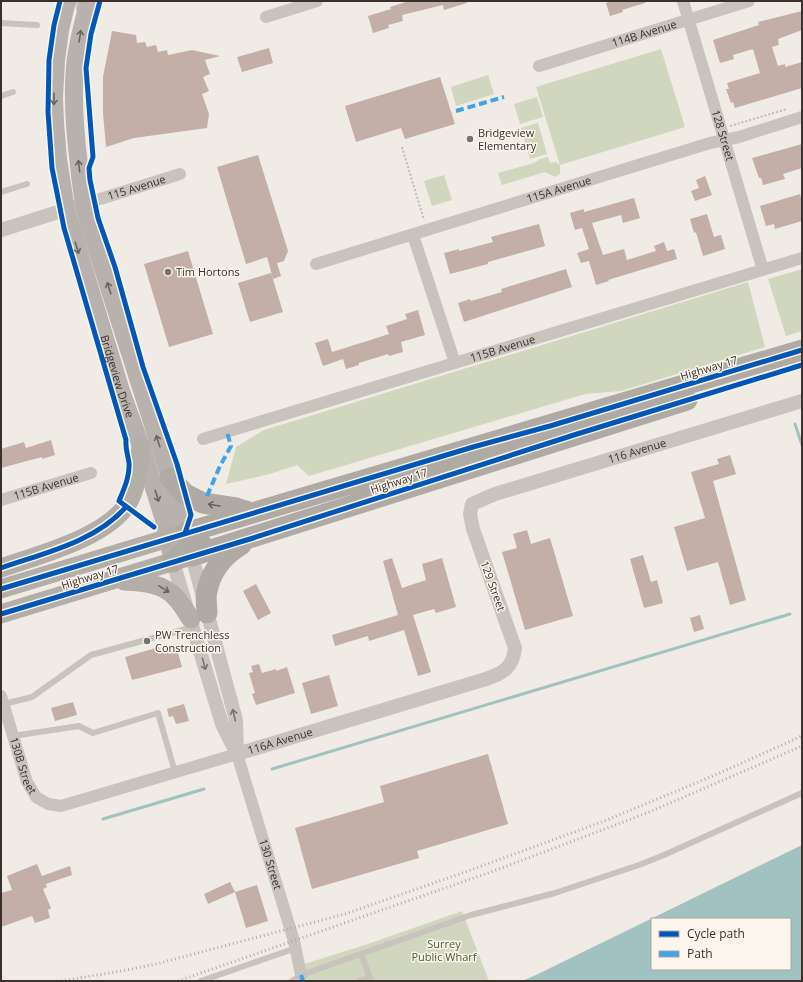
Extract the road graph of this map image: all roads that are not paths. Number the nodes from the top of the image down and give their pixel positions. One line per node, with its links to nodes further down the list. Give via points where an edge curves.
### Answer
1 (68, 1): 19 (main road, Bridgeview Drive, one-way to 19, via 60,30 54,98 58,160)
2 (318, 1): 6 (street)
3 (683, 1): 7 (street, 128 Street)
4 (749, 1): 7 (street, 114B Avenue)
5 (84, 6): 18 (main road, Bridgeview Drive, one-way to 5, via 74,100 75,67)
6 (266, 17)
7 (689, 20): 10 (street, 114B Avenue); 14 (street, 128 Street)
8 (1, 22): 9 (lane)
9 (37, 25)
10 (539, 66)
11 (13, 92): 12 (lane)
12 (1, 96)
13 (802, 117): 14 (street, 115A Avenue)
14 (725, 141): 21 (street, 115A Avenue, via 710,143); 24 (street, 128 Street)
15 (180, 174): 18 (street, 115 Avenue)
16 (27, 184): 17 (lane)
17 (1, 192)
18 (84, 204): 19 (street, 115 Avenue); 33 (main road, Bridgeview Drive, one-way to 18)
19 (66, 210): 20 (street, 115 Avenue); 30 (main road, Bridgeview Drive, one-way to 30, via 120,391)
20 (1, 230)
21 (413, 235): 23 (street, 115A Avenue); 26 (street)
22 (802, 258): 24 (street, 115B Avenue)
23 (316, 264)
24 (763, 270): 26 (street, 115B Avenue)
25 (802, 350): 31 (highway, Highway 17)
26 (456, 363): 29 (street, 115B Avenue)
27 (802, 364): 37 (highway, Highway 17)
28 (802, 400): 35 (street, 116 Avenue, via 496,494)
29 (203, 439)
30 (141, 446): 38 (main road, Bridgeview Drive, one-way to 38, via 165,524); 39 (highway, via 131,498 111,522 77,541)
31 (472, 447): 36 (highway, Highway 17); 38 (highway, via 416,473)
32 (91, 473): 34 (street, 115B Avenue)
33 (170, 478): 36 (highway, one-way to 33, via 202,503 185,494); 38 (main road, Bridgeview Drive)
34 (1, 500)
35 (472, 504): 44 (street, 129 Street, via 470,514 473,529 515,648 514,658)
36 (252, 513): 38 (highway, Highway 17)
37 (250, 538): 38 (highway, Highway 17); 43 (highway, via 229,552 213,572)
38 (181, 548): 40 (highway, Highway 17); 41 (highway, Highway 17); 43 (street, 130 Street); 43 (street, 130 Street)
39 (1, 568)
40 (112, 580): 42 (highway, Highway 17); 43 (highway, one-way to 43, via 147,582 162,587)
41 (1, 589)
42 (1, 614)
43 (197, 619): 45 (lane, via 91,655 32,697); 47 (street, 130 Street, one-way to 47, via 222,724); 47 (street, 130 Street, one-way to 43, via 236,720)
44 (509, 667): 47 (street, 116A Avenue, via 496,676)
45 (2, 700): 46 (street, 130B Street)
46 (13, 736): 48 (lane, via 79,726 93,733 158,713); 50 (street, 130B Street, via 27,782 36,797)
47 (237, 754): 48 (street, 116A Avenue); 51 (street, 130 Street)
48 (175, 772): 50 (street, 116A Avenue, via 61,806)
49 (802, 793): 52 (lane, via 640,865 471,915)
50 (48, 804)
51 (296, 948): 53 (street, 130 Street); 55 (lane)
52 (361, 954): 53 (lane); 54 (lane)
53 (302, 978)
54 (371, 979): 56 (lane)
55 (201, 981)
56 (359, 981)

